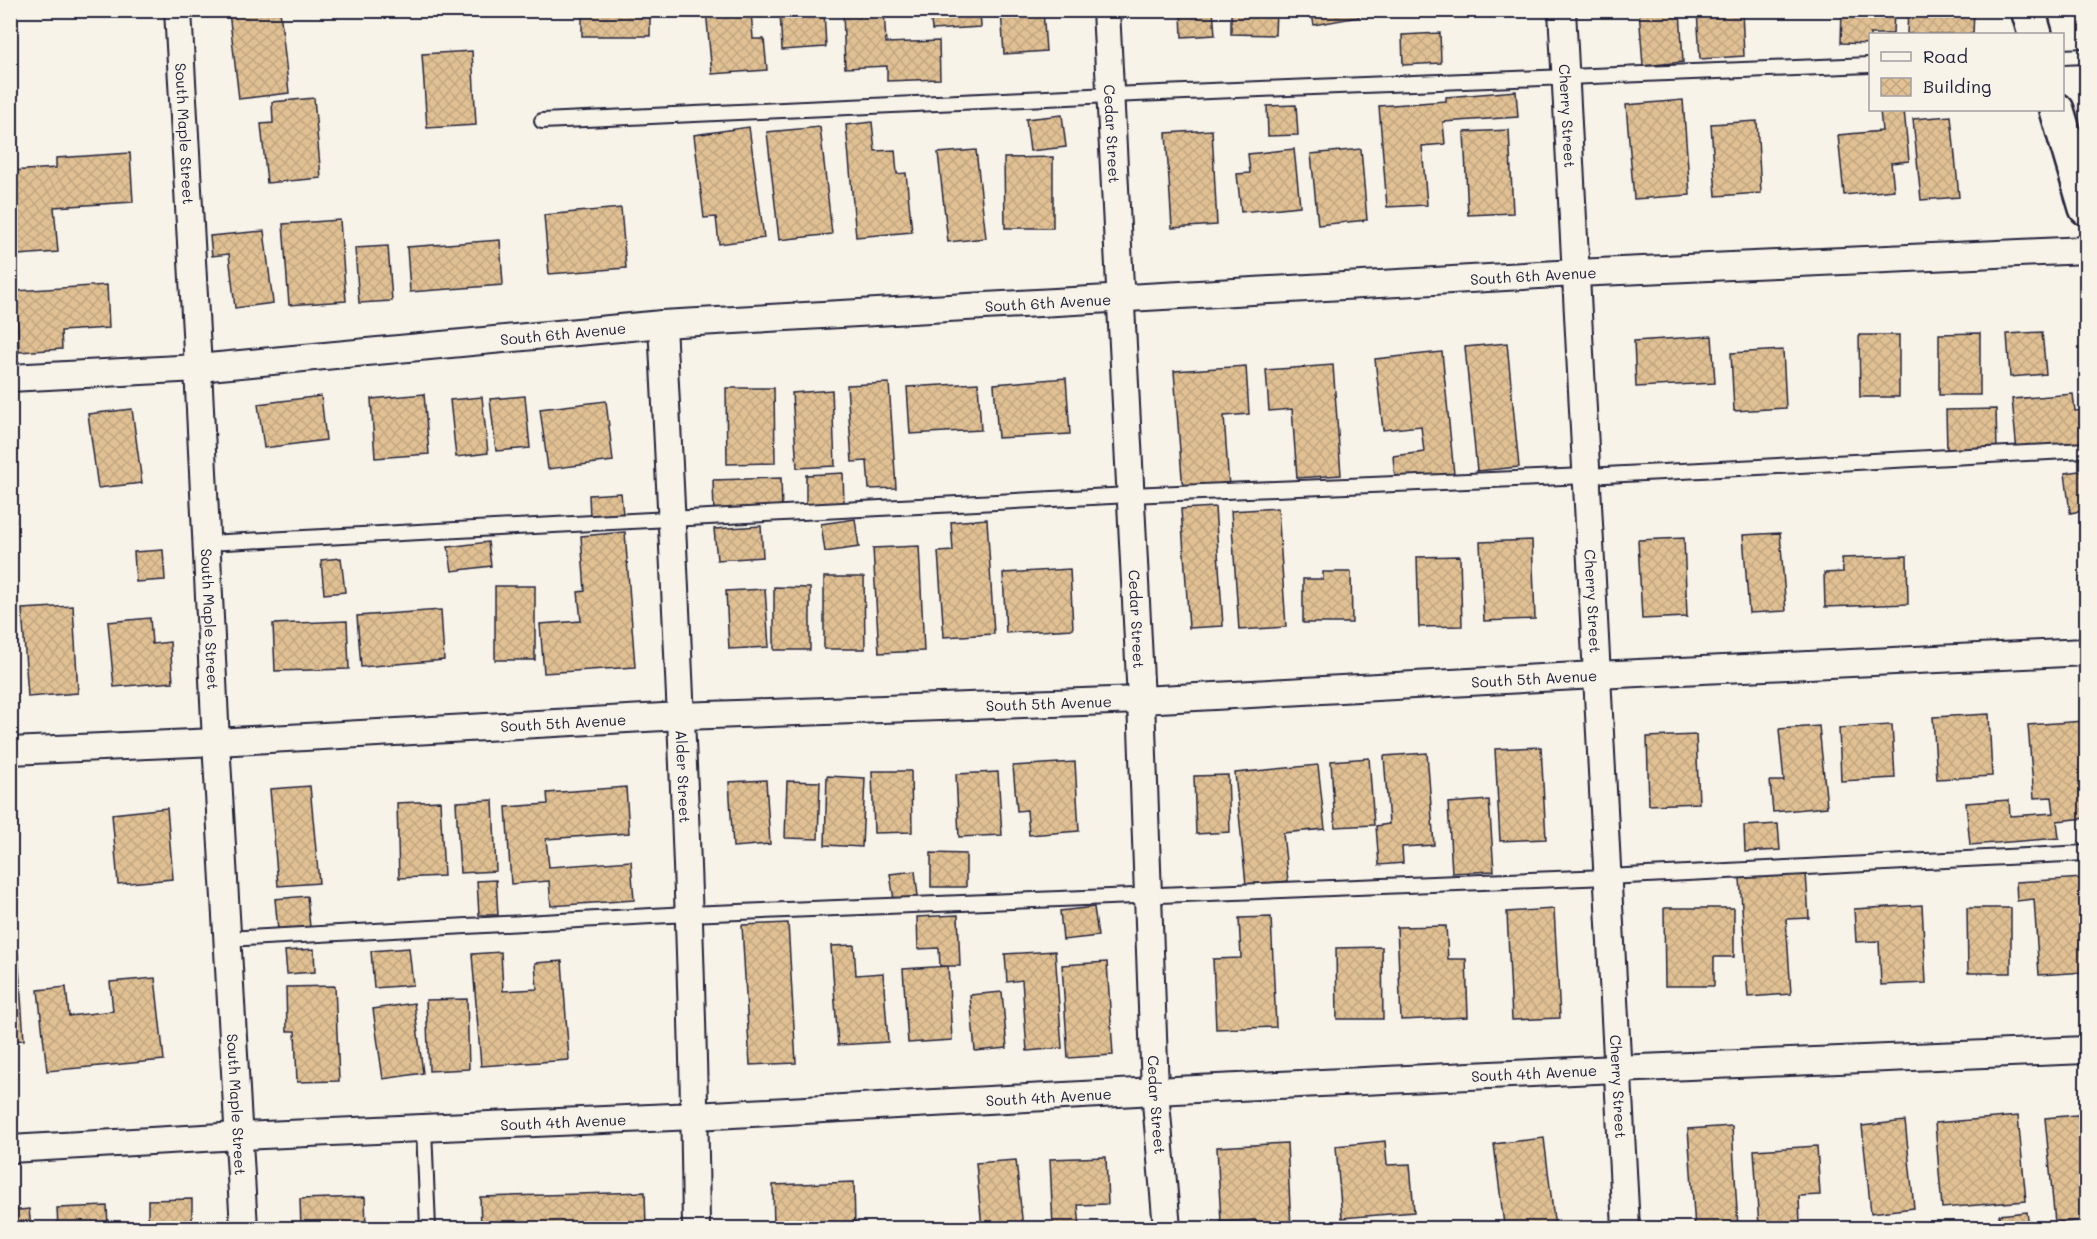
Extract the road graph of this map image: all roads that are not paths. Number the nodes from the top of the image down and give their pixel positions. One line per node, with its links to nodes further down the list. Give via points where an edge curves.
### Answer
1 (178, 10): 18 (street, South Maple Street)
2 (1106, 10): 10 (street, Cedar Street)
3 (1562, 10): 9 (street, Cherry Street)
4 (2028, 10): 5 (street)
5 (2035, 33)
6 (2086, 56): 7 (lane)
7 (2064, 57)
8 (1869, 65): 9 (lane)
9 (1565, 78): 10 (lane); 15 (street, Cherry Street)
10 (1111, 95): 12 (lane); 16 (street, Cedar Street)
11 (2057, 111): 13 (street)
12 (542, 121)
13 (2086, 208)
14 (2086, 250): 15 (street, South 6th Avenue)
15 (1576, 273): 16 (street, South 6th Avenue); 21 (street, Cherry Street)
16 (1121, 298): 17 (street, South 6th Avenue); 22 (street, Cedar Street)
17 (662, 324): 18 (street, South 6th Avenue); 23 (street, Alder Street)
18 (198, 368): 19 (street, South 6th Avenue); 24 (street, South Maple Street)
19 (10, 378)
20 (2086, 450): 21 (lane)
21 (1586, 476): 22 (lane); 26 (street, Cherry Street)
22 (1130, 495): 23 (lane); 27 (street, Cedar Street)
23 (672, 518): 24 (lane); 28 (street, Alder Street)
24 (207, 543): 29 (street, South Maple Street)
25 (2086, 652): 26 (street, South 5th Avenue)
26 (1596, 675): 27 (street, South 5th Avenue); 32 (street, Cherry Street)
27 (1141, 700): 28 (street, South 5th Avenue); 33 (street, Cedar Street)
28 (681, 716): 29 (street, South 5th Avenue); 34 (street, Alder Street)
29 (216, 742): 30 (street, South 5th Avenue); 35 (street, South Maple Street)
30 (10, 751)
31 (2086, 853): 32 (lane)
32 (1606, 876): 33 (lane); 37 (street, Cherry Street)
33 (1148, 895): 34 (lane); 38 (street, Cedar Street)
34 (688, 914): 35 (lane); 39 (street, Alder Street)
35 (227, 939): 41 (street, South Maple Street)
36 (2086, 1050): 37 (street, South 4th Avenue)
37 (1616, 1069): 38 (street, South 4th Avenue); 47 (street, Cherry Street)
38 (1155, 1091): 39 (street, South 4th Avenue); 46 (street, Cedar Street)
39 (695, 1116): 40 (street, South 4th Avenue); 45 (street, Alder Street)
40 (424, 1128): 41 (street, South 4th Avenue); 44 (lane)
41 (239, 1136): 42 (street, South 4th Avenue); 43 (street, South Maple Street)
42 (10, 1149)
43 (244, 1228)
44 (428, 1228)
45 (696, 1228)
46 (1167, 1228)
47 (1626, 1228)

